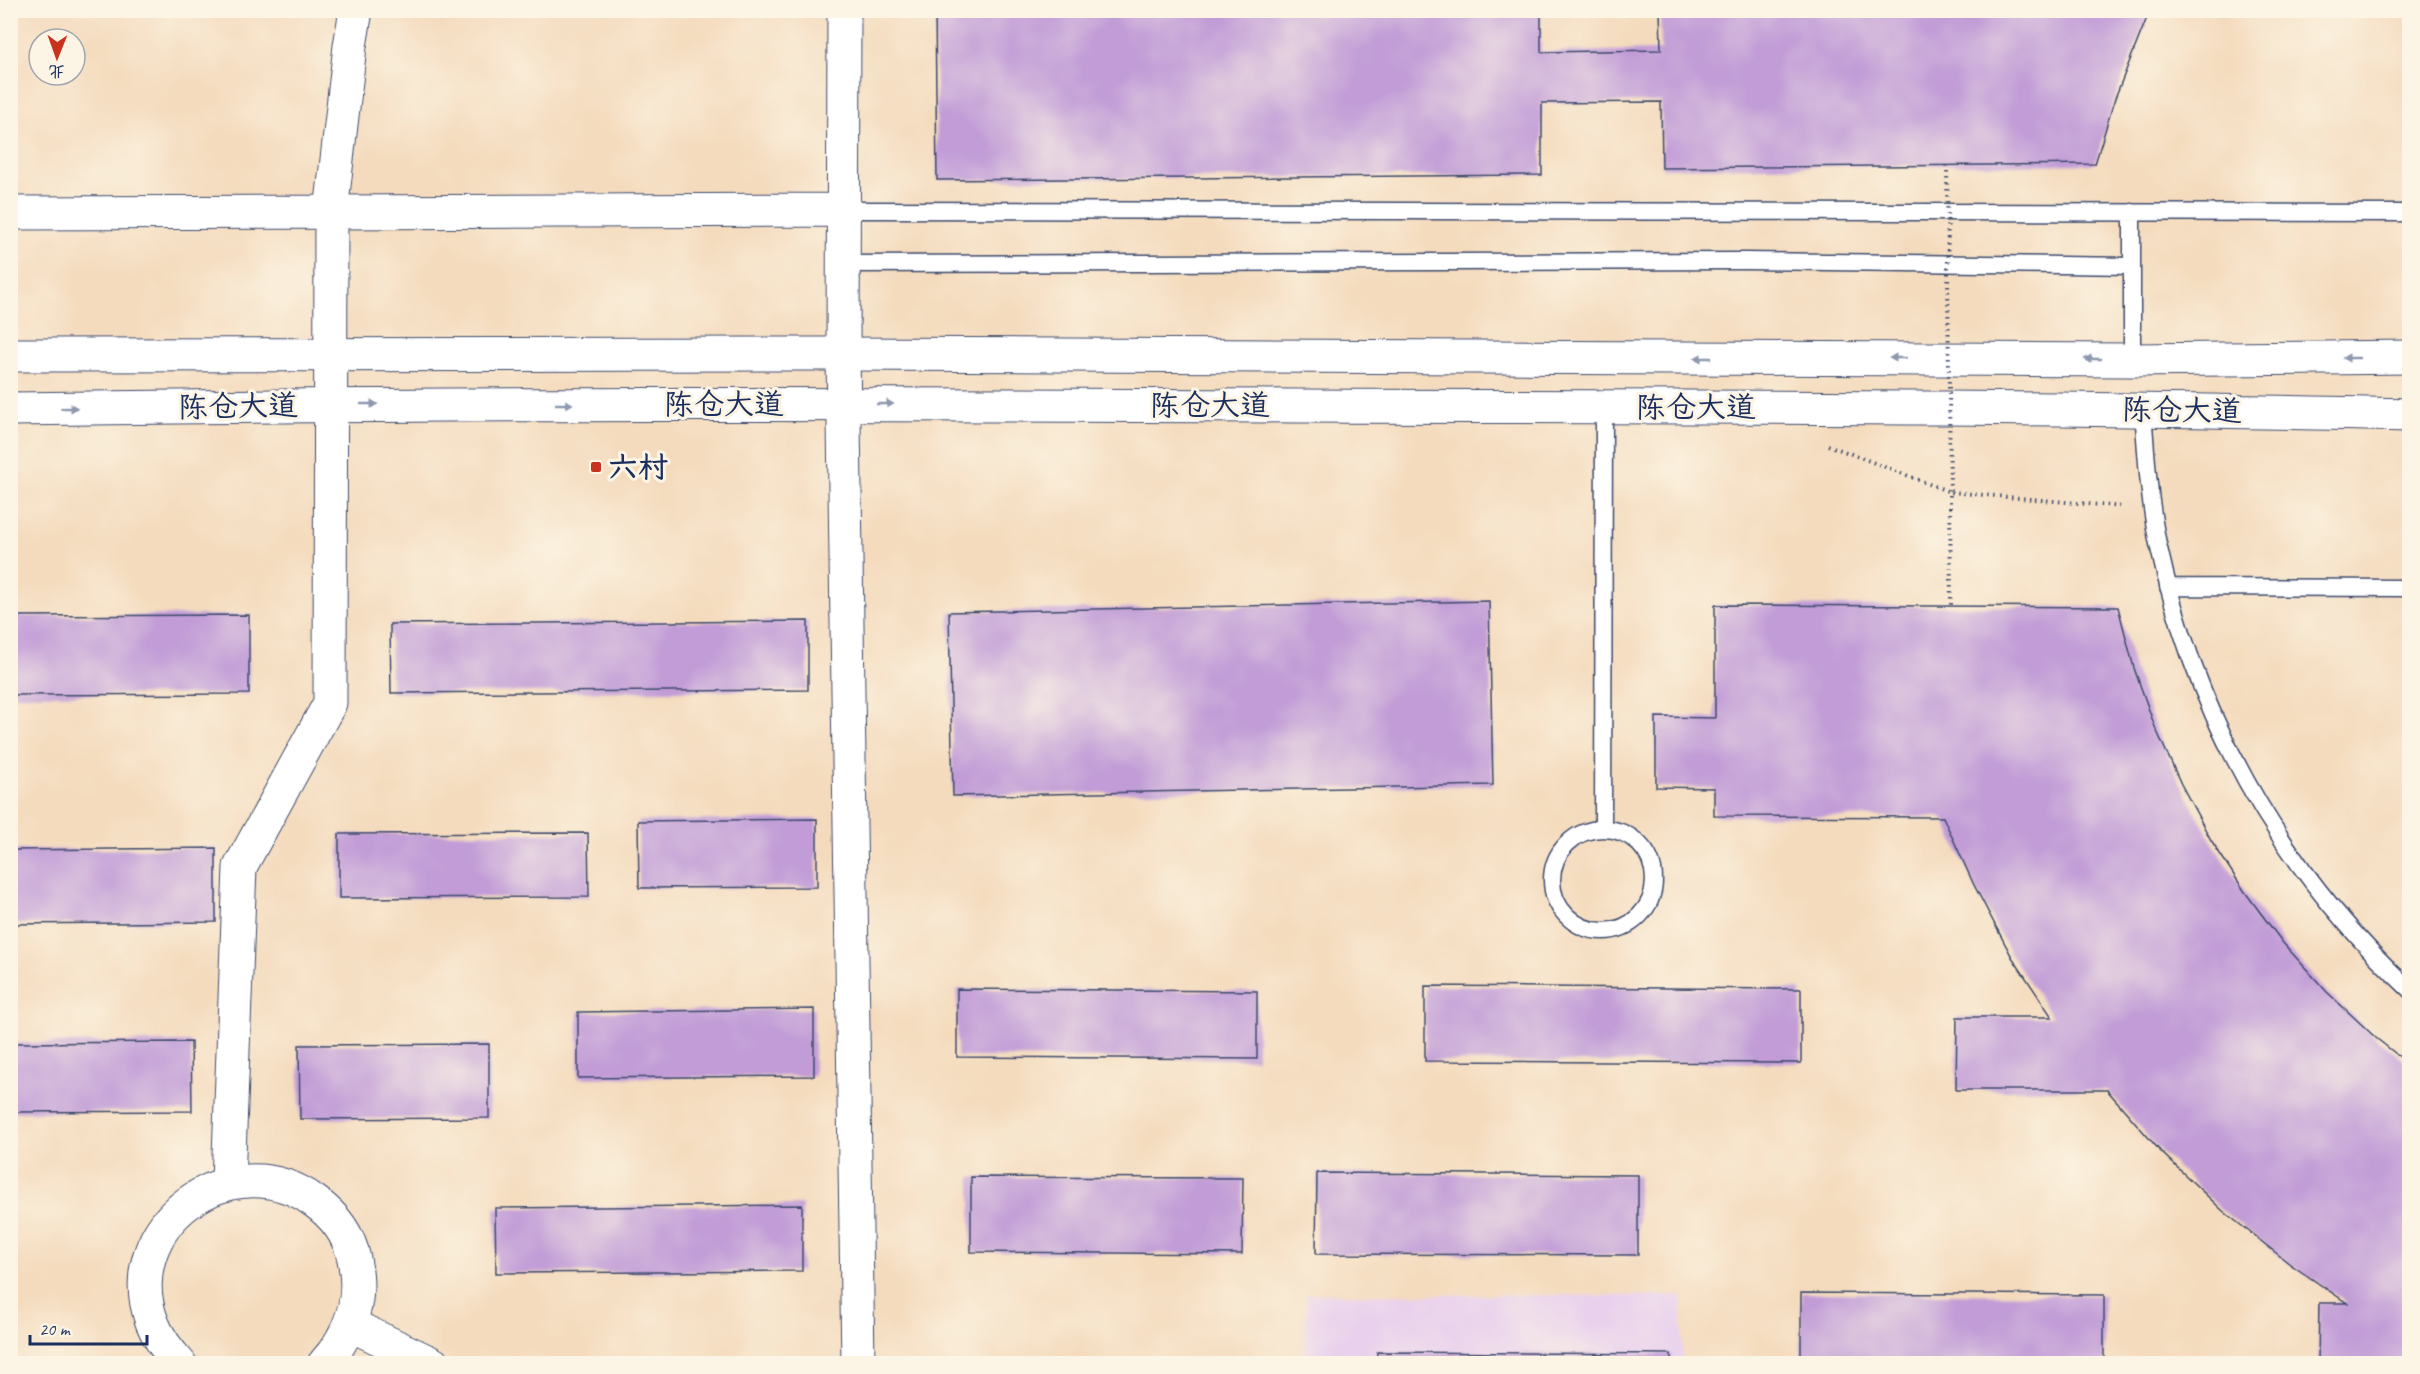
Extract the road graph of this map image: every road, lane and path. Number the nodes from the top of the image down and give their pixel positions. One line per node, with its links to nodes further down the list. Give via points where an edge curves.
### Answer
1 (356, 10): 5 (main road)
2 (844, 10): 4 (main road)
3 (1947, 165): 23 (path, bridge)
4 (844, 210): 5 (main road); 6 (lane); 9 (main road)
5 (331, 212): 7 (main road); 13 (main road)
6 (2132, 212): 8 (lane); 10 (lane)
7 (10, 213)
8 (2409, 213)
9 (843, 264): 10 (lane, via 1745,261); 11 (main road)
10 (2132, 266): 15 (lane)
11 (843, 354): 13 (main road, 陈仓大道); 15 (main road, 陈仓大道, one-way to 11); 17 (main road)
12 (10, 355): 13 (main road, 陈仓大道)
13 (331, 355): 16 (main road)
14 (2409, 357): 15 (main road, 陈仓大道, one-way to 15)
15 (2132, 360)
16 (331, 404): 17 (main road, 陈仓大道, one-way to 17); 19 (main road, 陈仓大道, one-way to 16); 30 (main road, via 330,703 240,867)
17 (846, 404): 18 (main road, 陈仓大道, one-way to 18); 35 (main road)
18 (1604, 407): 20 (main road, 陈仓大道); 28 (lane)
19 (10, 409)
20 (2143, 409): 21 (main road, 陈仓大道); 24 (lane)
21 (2409, 415)
22 (1818, 441): 23 (path)
23 (1950, 492): 24 (path); 27 (path, bridge)
24 (2153, 509): 25 (lane)
25 (2169, 587): 26 (lane); 29 (lane, via 2195,672 2253,795 2330,906)
26 (2409, 588)
27 (1951, 606)
28 (1603, 829): 28 (lane, via 1585,832 1569,841 1558,854 1551,889 1569,920 1602,932 1620,929 1636,920 1653,890 1654,871 1648,854 1636,841 1621,832)
29 (2409, 990)
30 (228, 1182): 31 (main road, via 279,1183 303,1193 341,1227 358,1275); 32 (main road, via 182,1206 165,1225 146,1272 152,1322 163,1345)
31 (351, 1325): 33 (main road); 34 (main road)
32 (180, 1364)
33 (324, 1364)
34 (433, 1364)
35 (858, 1364)

